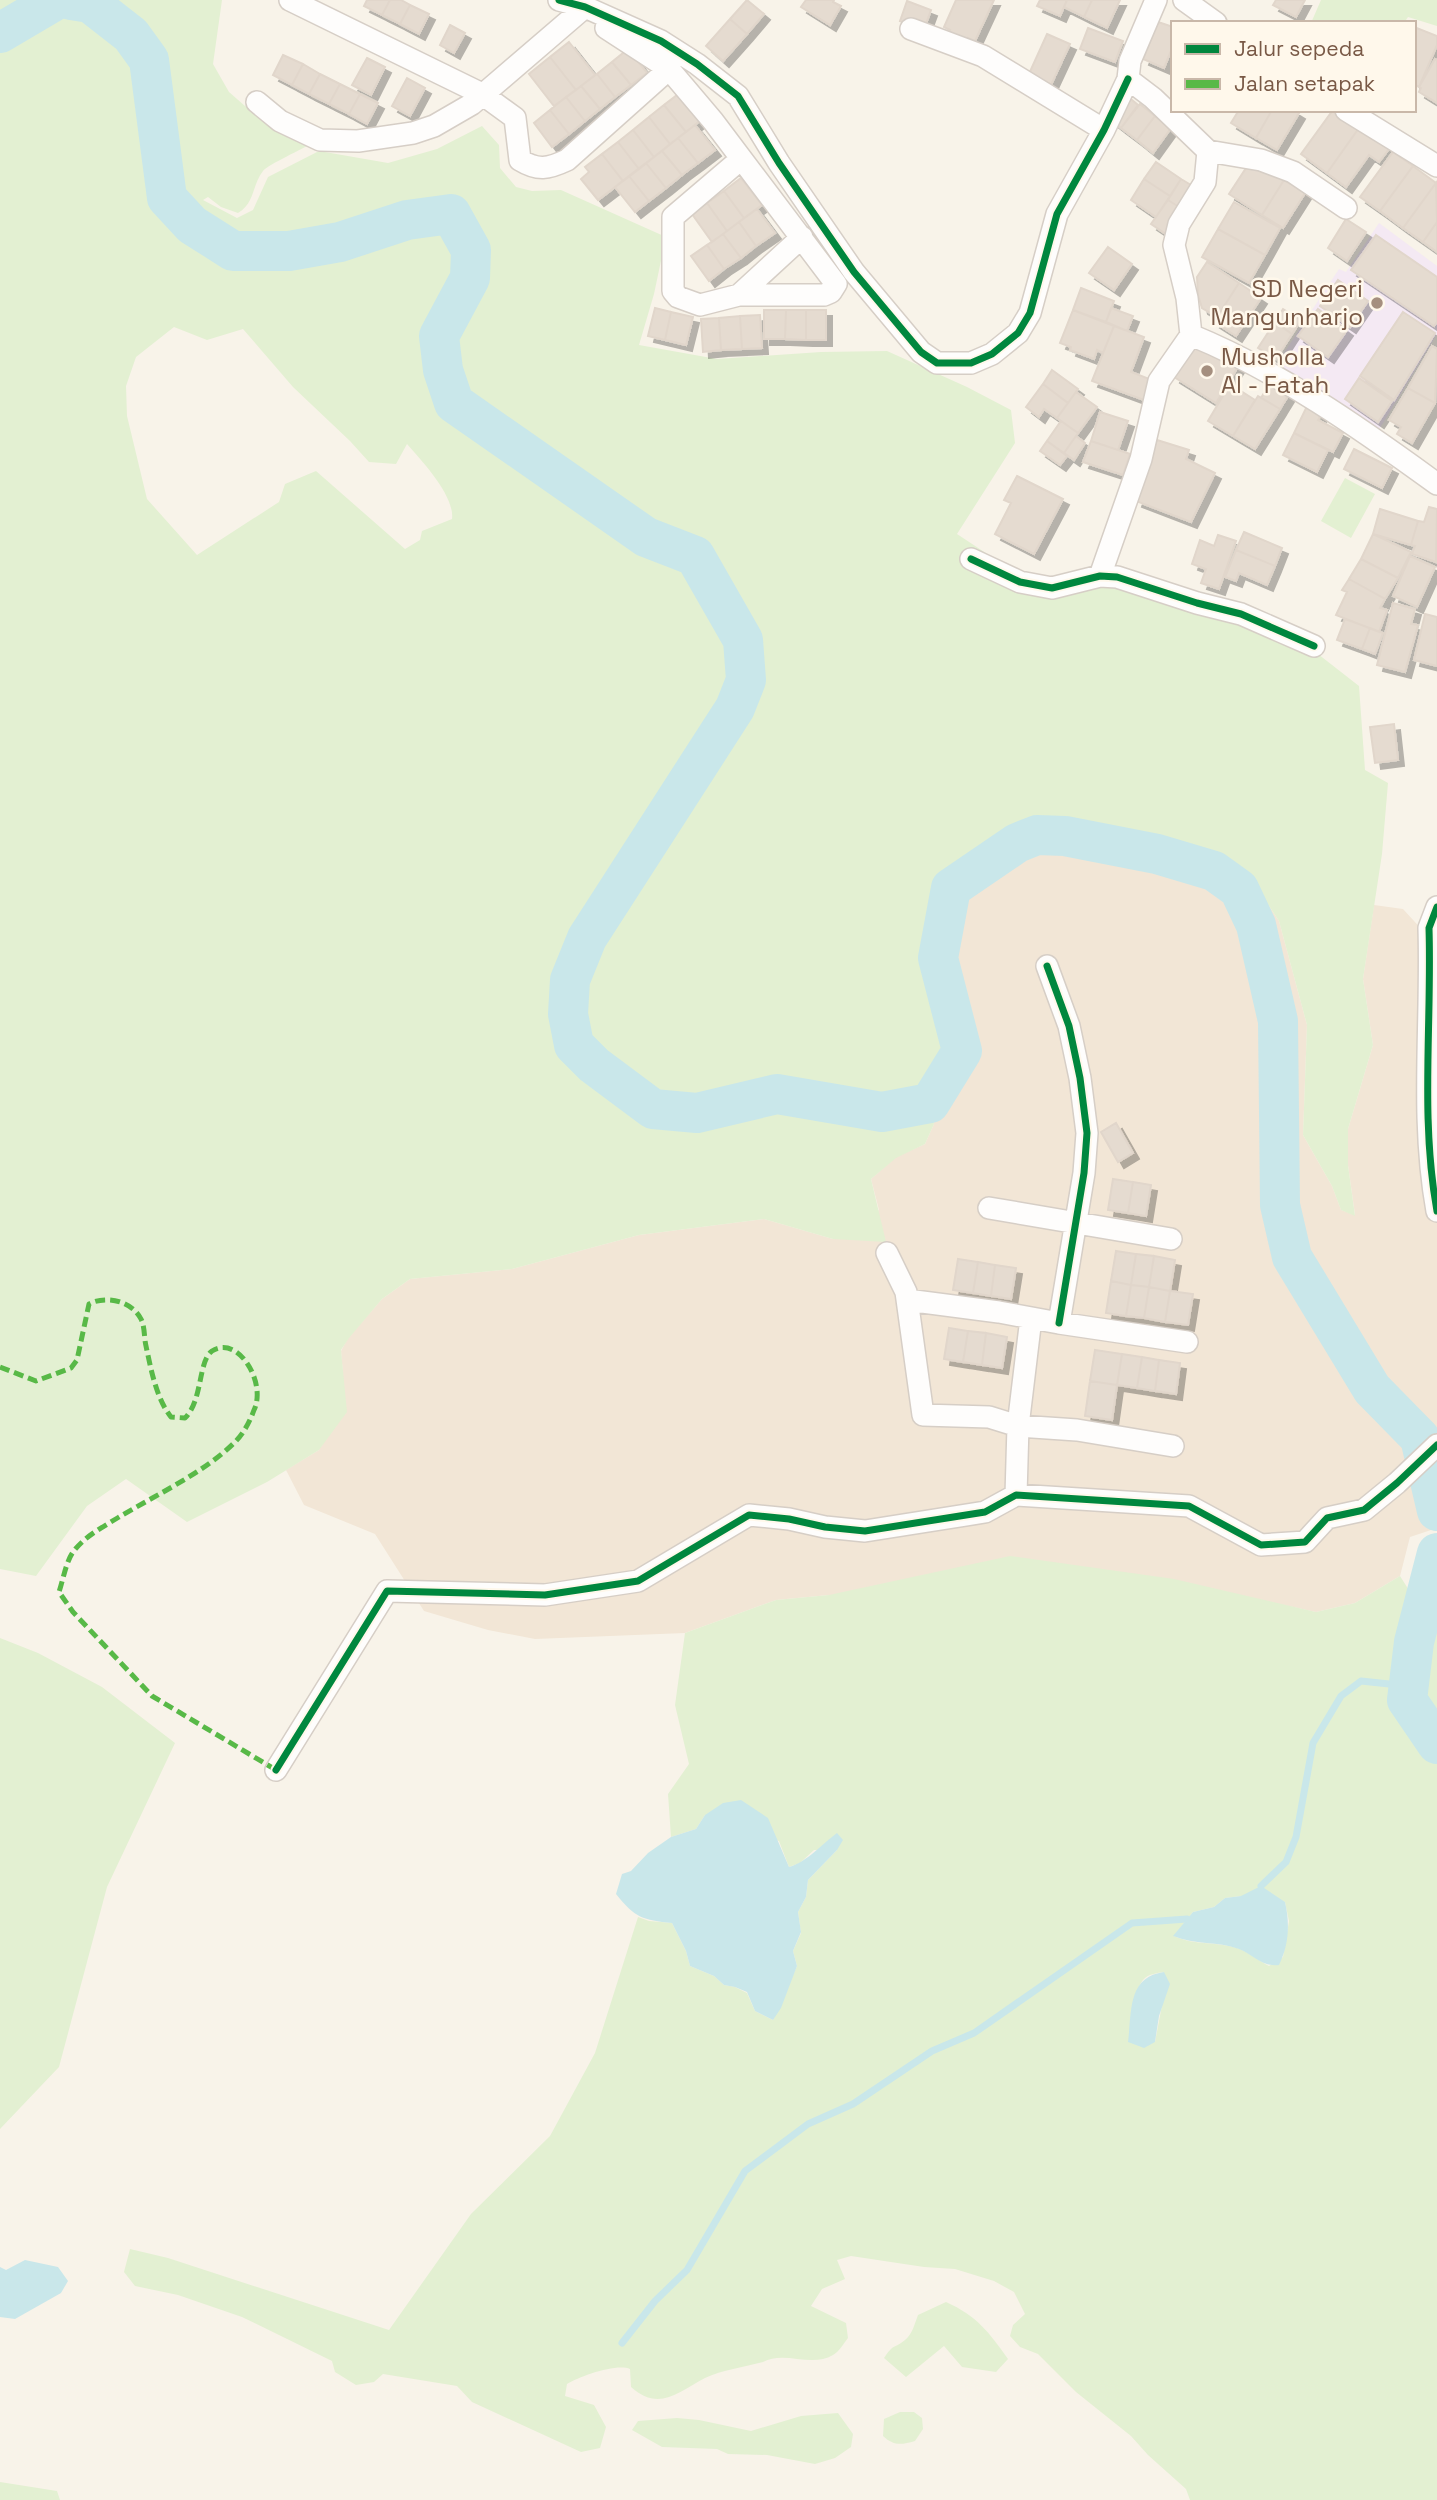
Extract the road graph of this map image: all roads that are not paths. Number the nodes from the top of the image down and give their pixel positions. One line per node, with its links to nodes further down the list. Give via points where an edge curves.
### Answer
1 (290, 0): 10 (street)
2 (559, 0): 5 (street)
3 (1156, 0): 9 (street, via 1130,61)
4 (1184, 0): 6 (street)
5 (583, 9): 8 (street); 10 (street); 13 (street, via 661,41 738,96 855,272 921,352 937,363 971,363 992,354 1018,333 1030,313 1057,214)
6 (1213, 21)
7 (911, 29): 13 (street, via 983,56)
8 (669, 69): 10 (street, via 566,160 550,168 533,169 520,160 515,118); 15 (street)
9 (1128, 79): 13 (street); 14 (street)
10 (482, 94): 11 (street, via 434,126 358,141 320,140 281,121)
11 (257, 102)
12 (1349, 112): 16 (street)
13 (1104, 130)
14 (1208, 151): 17 (street, via 1261,160 1293,172); 20 (street, via 1205,182 1179,224 1174,245)
15 (741, 159): 18 (street); 19 (street, via 671,223 673,291 678,297 700,305)
16 (1437, 166)
17 (1346, 208)
18 (802, 237): 19 (street); 19 (street, via 836,284 835,289 824,295)
19 (739, 295)
20 (1191, 335): 21 (street, via 1285,383); 23 (street, via 1160,381 1141,459)
21 (1437, 484)
22 (971, 559): 23 (street, via 1020,582 1052,588)
23 (1100, 576): 24 (street, via 1241,614)
24 (1314, 646)
25 (1437, 907): 27 (street, via 1429,928)
26 (1047, 966): 30 (street, via 1069,1026 1087,1133)
27 (1433, 983): 29 (street, via 1429,1140)
28 (989, 1208): 30 (street)
29 (1437, 1211)
30 (1076, 1223): 31 (street); 35 (street)
31 (1171, 1239)
32 (887, 1253): 33 (street)
33 (907, 1300): 34 (street); 37 (street, via 923,1415 989,1417)
34 (1031, 1318): 35 (street); 37 (street)
35 (1059, 1323): 36 (street)
36 (1187, 1342)
37 (1018, 1426): 39 (street, via 1077,1430); 40 (street)
38 (1437, 1445): 40 (street, via 1364,1510 1328,1518 1304,1542 1261,1545 1189,1506)
39 (1173, 1446)
40 (1016, 1495): 41 (street, via 985,1512 865,1531 749,1515 638,1581 545,1595 387,1591)
41 (276, 1770)

